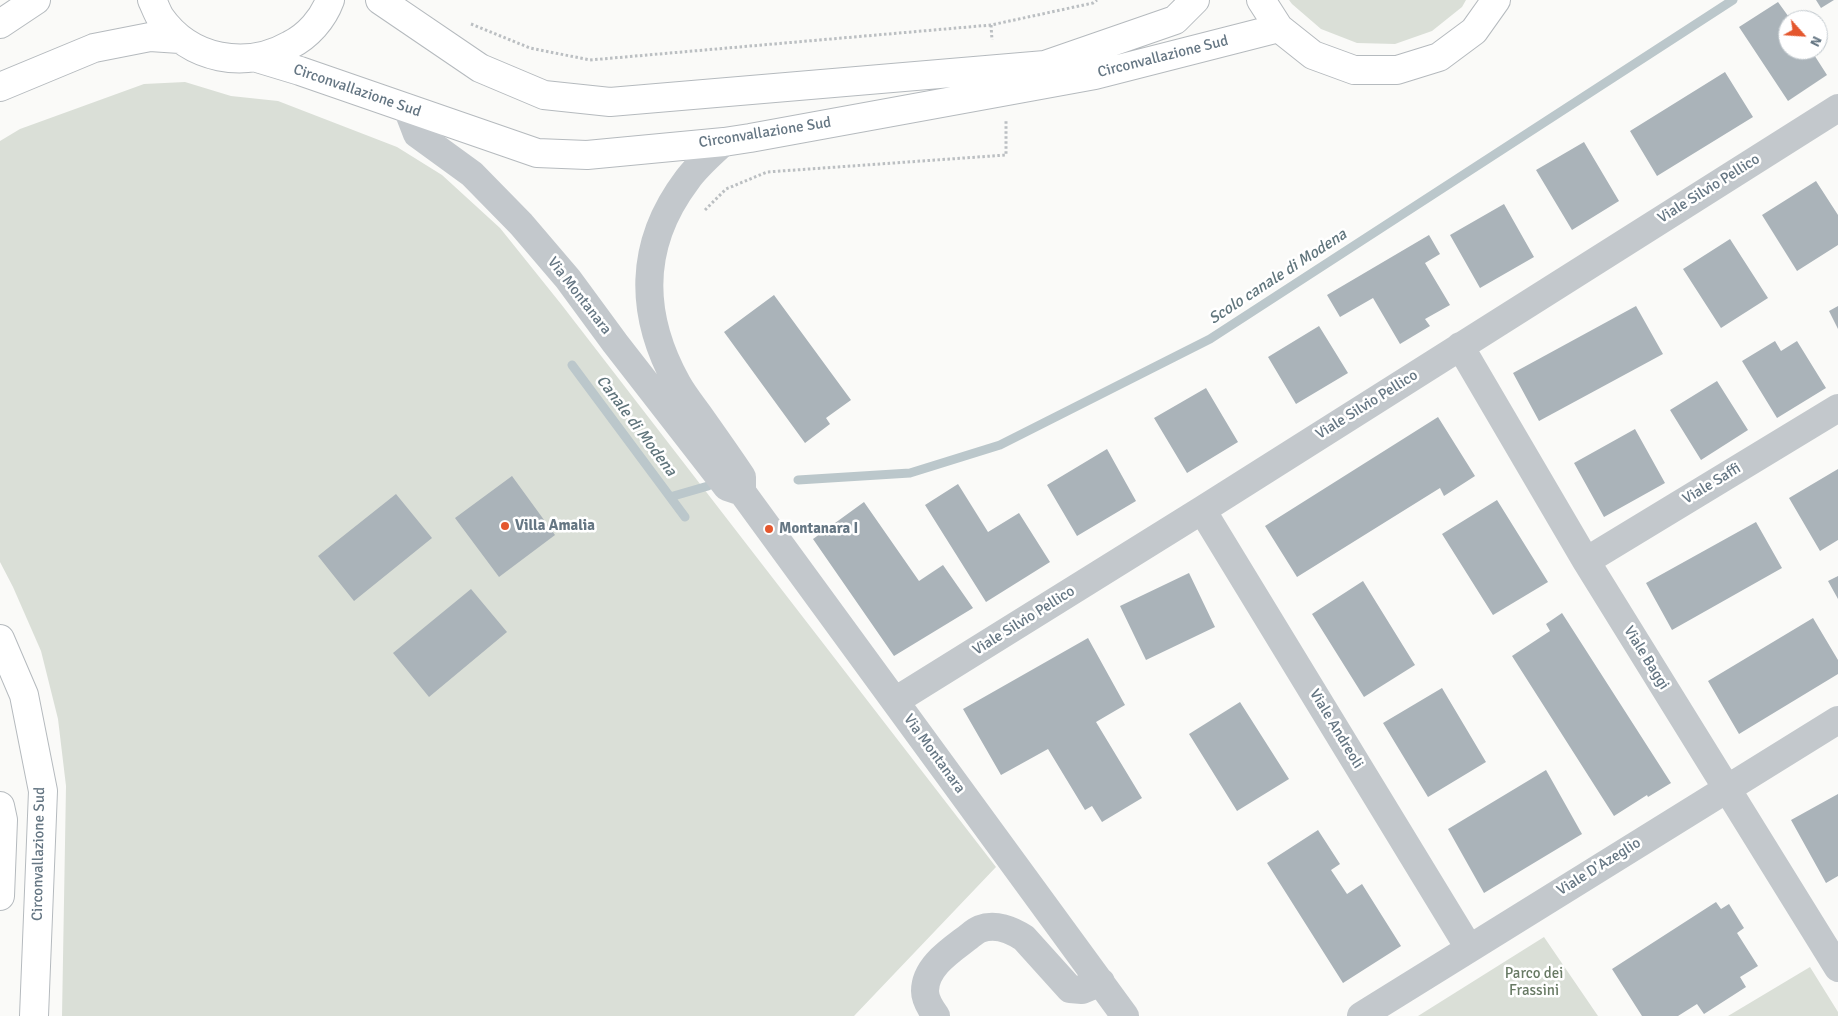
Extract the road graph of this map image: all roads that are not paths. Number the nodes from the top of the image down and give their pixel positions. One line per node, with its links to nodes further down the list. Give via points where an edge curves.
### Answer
1 (36, 0): 8 (main road)
2 (152, 0): 10 (main road, Circonvallazione Sud, via 160,17)
3 (330, 0): 11 (main road, Circonvallazione Sud, via 316,25 299,41 279,52)
4 (380, 0): 5 (main road, Circonvallazione Sud, via 480,68 544,94 610,102 1045,65 1175,20)
5 (1195, 0)
6 (1261, 0): 9 (main road)
7 (1496, 0): 9 (main road, via 1474,31 1439,57 1397,70 1354,70 1337,64 1312,55)
8 (0, 24)
9 (1279, 28): 15 (main road, Circonvallazione Sud, via 1095,75)
10 (180, 38): 11 (main road, Circonvallazione Sud, via 216,57); 12 (main road, Circonvallazione Sud, via 150,37 94,48)
11 (257, 58): 13 (main road, Circonvallazione Sud)
12 (0, 87)
13 (407, 108): 15 (main road, Circonvallazione Sud, via 538,153 587,155); 18 (street, Via Montanara, via 417,134 472,174 522,224 727,487)
14 (1838, 108): 16 (street, Viale Silvio Pellico)
15 (724, 142): 18 (street, Via Montanara, via 687,181 668,211 654,250 648,294 662,352 678,385 742,477)
16 (1460, 346): 19 (street, Viale Silvio Pellico); 20 (street, Viale Baggi)
17 (1838, 408): 20 (street, Viale Saffi)
18 (742, 492): 22 (street, Via Montanara)
19 (1202, 510): 22 (street, Viale Silvio Pellico); 27 (street, Viale Andreoli)
20 (1586, 561): 24 (street, Viale Baggi)
21 (0, 639): 31 (main road, Circonvallazione Sud, via 24,695 43,791)
22 (895, 701): 29 (street, Via Montanara)
23 (1838, 720): 24 (street, Viale D'Azeglio)
24 (1727, 788): 27 (street, Viale D'Azeglio); 28 (street, Viale Baggi)
25 (0, 806): 26 (main road, via 3,820)
26 (0, 896)
27 (1469, 948): 33 (street, Viale D'Azeglio)
28 (1838, 968)
29 (1101, 982): 30 (street, via 1082,990 1070,989 1024,938 1003,928 991,927 980,929 945,954 936,965 928,976 924,992); 32 (street, Via Montanara)
30 (927, 1012)
31 (34, 1016)
32 (1125, 1016)
33 (1361, 1016)

